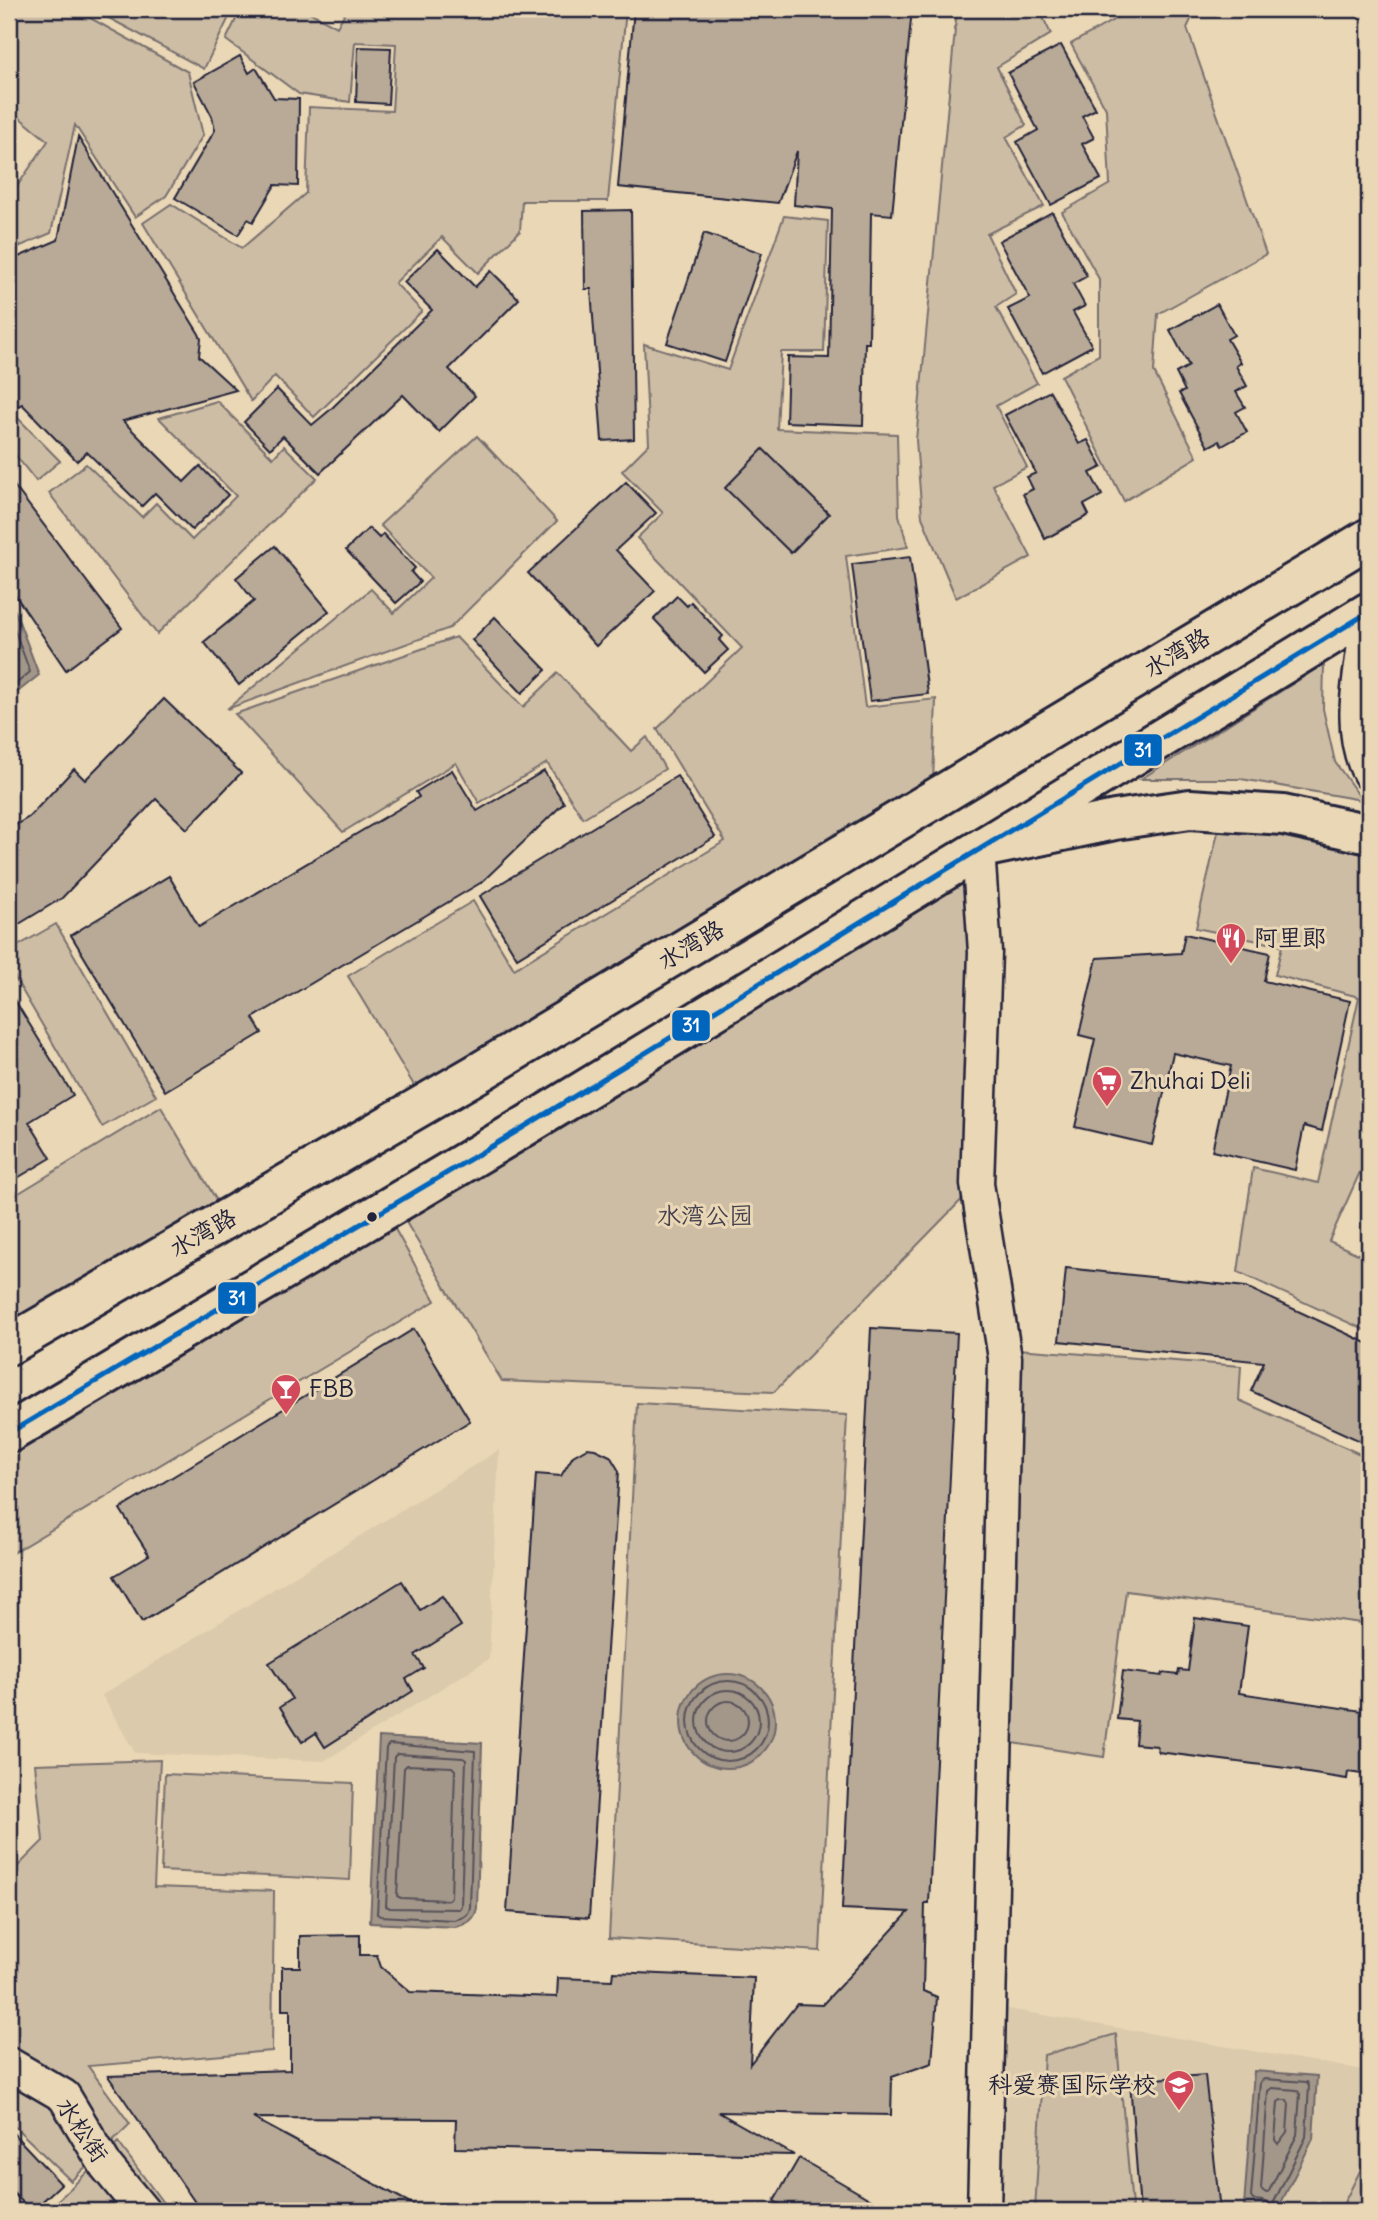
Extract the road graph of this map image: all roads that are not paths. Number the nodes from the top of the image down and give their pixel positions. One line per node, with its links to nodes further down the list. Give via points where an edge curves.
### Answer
1 (1369, 538): 6 (main road, 水湾路, via 478,1073)
2 (1369, 612): 3 (street, via 1355,721 1361,757); 5 (main road)
3 (1369, 773)
4 (1369, 834): 5 (main road, via 1283,815 1190,809)
5 (978, 849): 7 (main road); 10 (street, via 985,951 977,1184 1005,1359)
6 (9, 1345)
7 (9, 1433)
8 (9, 2064): 9 (street, 水松街, via 64,2096 106,2166)
9 (143, 2211)
10 (984, 2211)

